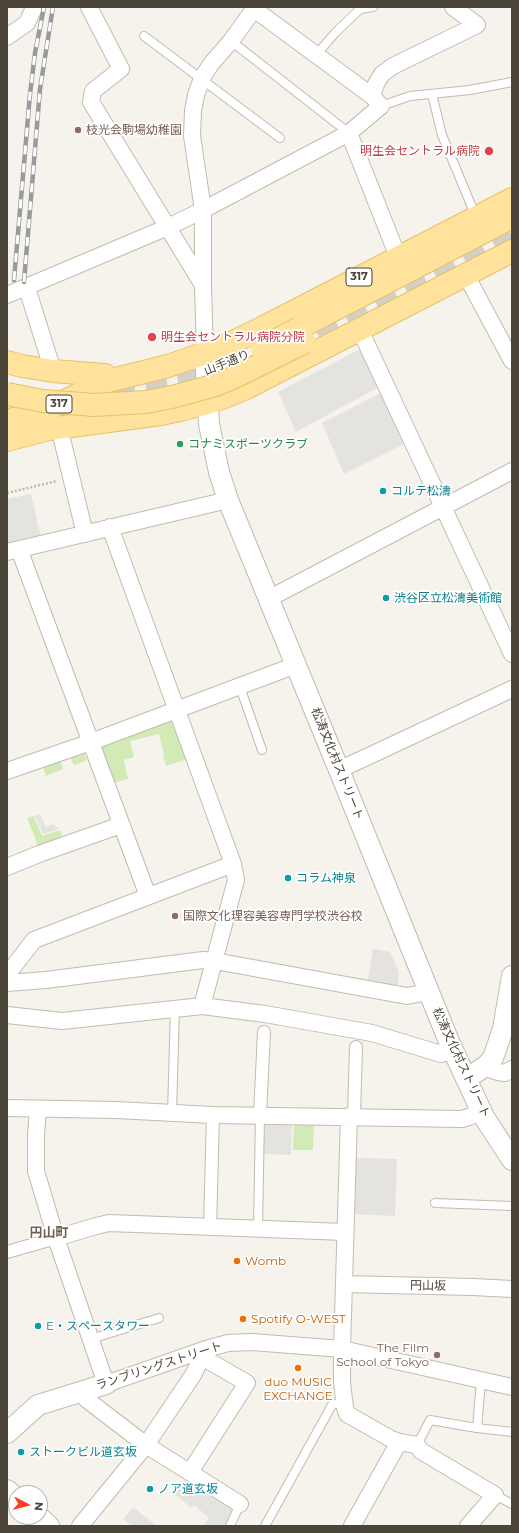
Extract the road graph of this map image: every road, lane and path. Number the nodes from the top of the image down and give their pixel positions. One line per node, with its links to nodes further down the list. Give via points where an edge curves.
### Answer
1 (33, 7): 7 (street, via 27,23)
2 (90, 7): 20 (street, via 121,69 93,91 91,102)
3 (373, 7): 9 (lane, via 360,9)
4 (453, 7): 13 (street, via 477,25 393,66 382,74 376,84)
5 (255, 8): 8 (street); 9 (street)
6 (144, 36): 10 (lane)
7 (7, 37)
8 (231, 41): 10 (street); 14 (lane)
9 (316, 55): 13 (street)
10 (202, 78): 15 (lane); 17 (street, via 193,111 192,136)
11 (512, 82): 12 (lane)
12 (432, 94): 13 (lane); 18 (lane, via 442,135)
13 (376, 101): 14 (street)
14 (349, 133): 17 (street); 23 (street)
15 (280, 138)
16 (512, 199): 18 (main road, 317)
17 (203, 210): 20 (street); 25 (street)
18 (476, 217): 23 (main road, 317)
19 (512, 217): 29 (main road, 山手通り / 317)
20 (168, 226): 25 (street); 26 (street)
21 (512, 234): 29 (main road, 山手通り / 317)
22 (512, 251): 24 (main road, 317)
23 (398, 257): 30 (main road, 317, via 262,328)
24 (466, 275): 28 (main road, 317); 31 (street)
25 (203, 285): 30 (street)
26 (27, 288): 27 (street); 33 (street)
27 (7, 295)
28 (360, 330): 37 (main road, 317, via 246,388); 46 (street)
29 (302, 335): 34 (main road, 山手通り / 317, bridge, via 192,377 143,388 69,389 45,387); 36 (main road, 山手通り / 317, bridge, via 237,376 159,400 87,405 43,401)
30 (205, 354): 35 (main road, 317); 37 (street, 松涛文化村ストリート)
31 (512, 361)
32 (7, 362): 33 (main road)
33 (53, 371): 35 (main road, via 105,375)
34 (7, 378)
35 (108, 381): 38 (main road, 317, via 60,404)
36 (7, 394)
37 (207, 403): 39 (main road, 317, via 161,414); 45 (street, 松涛文化村ストリート, via 213,447)
38 (7, 421)
39 (54, 428): 40 (main road, 317, via 36,423); 41 (main road, 317); 43 (street)
40 (7, 430)
41 (7, 440)
42 (512, 471): 46 (street)
43 (71, 478): 44 (path); 48 (street)
44 (7, 493)
45 (228, 500): 47 (street); 50 (street, 松涛文化村ストリート)
46 (444, 508): 50 (street); 51 (street)
47 (110, 528): 48 (street); 55 (street)
48 (85, 534): 49 (street)
49 (13, 551): 56 (street)
50 (268, 599): 52 (street, 松涛文化村ストリート)
51 (512, 654)
52 (296, 665): 53 (street); 58 (street, 松涛文化村ストリート)
53 (240, 687): 55 (street); 57 (lane)
54 (512, 689): 58 (street)
55 (178, 710): 56 (street); 61 (street)
56 (91, 742): 59 (street); 60 (street)
57 (262, 750)
58 (340, 770): 68 (street, 松涛文化村ストリート)
59 (7, 771)
60 (121, 825): 62 (street); 63 (street)
61 (233, 864): 63 (street); 64 (street, via 236,880)
62 (7, 867)
63 (148, 896): 65 (street, via 34,940)
64 (215, 961): 67 (street, via 203,960); 68 (street, via 407,996); 69 (street)
65 (7, 975)
66 (512, 976): 75 (street, via 503,1029 493,1058)
67 (7, 983)
68 (428, 992): 74 (street, 松涛文化村ストリート)
69 (202, 1006): 70 (street); 74 (street, via 372,1033 441,1054)
70 (175, 1008): 71 (street, via 62,1021); 81 (lane)
71 (7, 1015)
72 (264, 1032): 83 (street)
73 (356, 1047): 84 (street)
74 (453, 1050): 77 (street, 松涛文化村ストリート)
75 (487, 1065): 76 (street, via 498,1072 505,1073); 77 (street)
76 (512, 1069)
77 (466, 1079): 80 (street, 松涛文化村ストリート)
78 (7, 1108): 79 (street)
79 (38, 1109): 81 (street); 91 (street, via 36,1171)
80 (481, 1110): 84 (street, via 462,1119); 85 (street, 松涛文化村ストリート)
81 (172, 1113): 82 (street)
82 (213, 1115): 83 (street); 88 (street)
83 (260, 1115): 84 (street); 89 (lane)
84 (351, 1116): 90 (street)
85 (512, 1160)
86 (435, 1203): 87 (lane)
87 (512, 1206)
88 (210, 1228): 89 (street); 91 (street, via 109,1223)
89 (258, 1230): 90 (street)
90 (345, 1232): 93 (street)
91 (56, 1238): 92 (street); 96 (street)
92 (7, 1252)
93 (344, 1284): 94 (street, 円山坂); 97 (street)
94 (512, 1289)
95 (159, 1318): 96 (lane)
96 (91, 1339): 100 (street)
97 (342, 1350): 98 (street, ランブリングストリート, via 252,1342 228,1343); 99 (street, ランブリングストリート); 103 (street)
98 (204, 1353): 100 (street, ランブリングストリート); 108 (street, via 193,1375); 110 (street, via 247,1383)
99 (481, 1381): 101 (street, ランブリングストリート); 104 (lane)
100 (106, 1384): 102 (street, ランブリングストリート)
101 (512, 1387)
102 (83, 1391): 106 (street, ランブリングストリート, via 38,1405); 108 (street, via 86,1400)
103 (344, 1401): 107 (street, via 347,1414); 116 (lane, via 332,1405)
104 (477, 1428): 105 (lane); 109 (lane, via 430,1420)
105 (512, 1432)
106 (7, 1433)
107 (399, 1442): 109 (street); 117 (street)
108 (146, 1445): 110 (street); 114 (street)
109 (417, 1445): 111 (street, via 421,1451)
110 (190, 1472): 112 (street)
111 (495, 1495): 113 (lane); 118 (street)
112 (240, 1504): 115 (lane)
113 (512, 1504)
114 (80, 1526)
115 (230, 1526)
116 (265, 1526)
117 (352, 1526)
118 (468, 1526)

